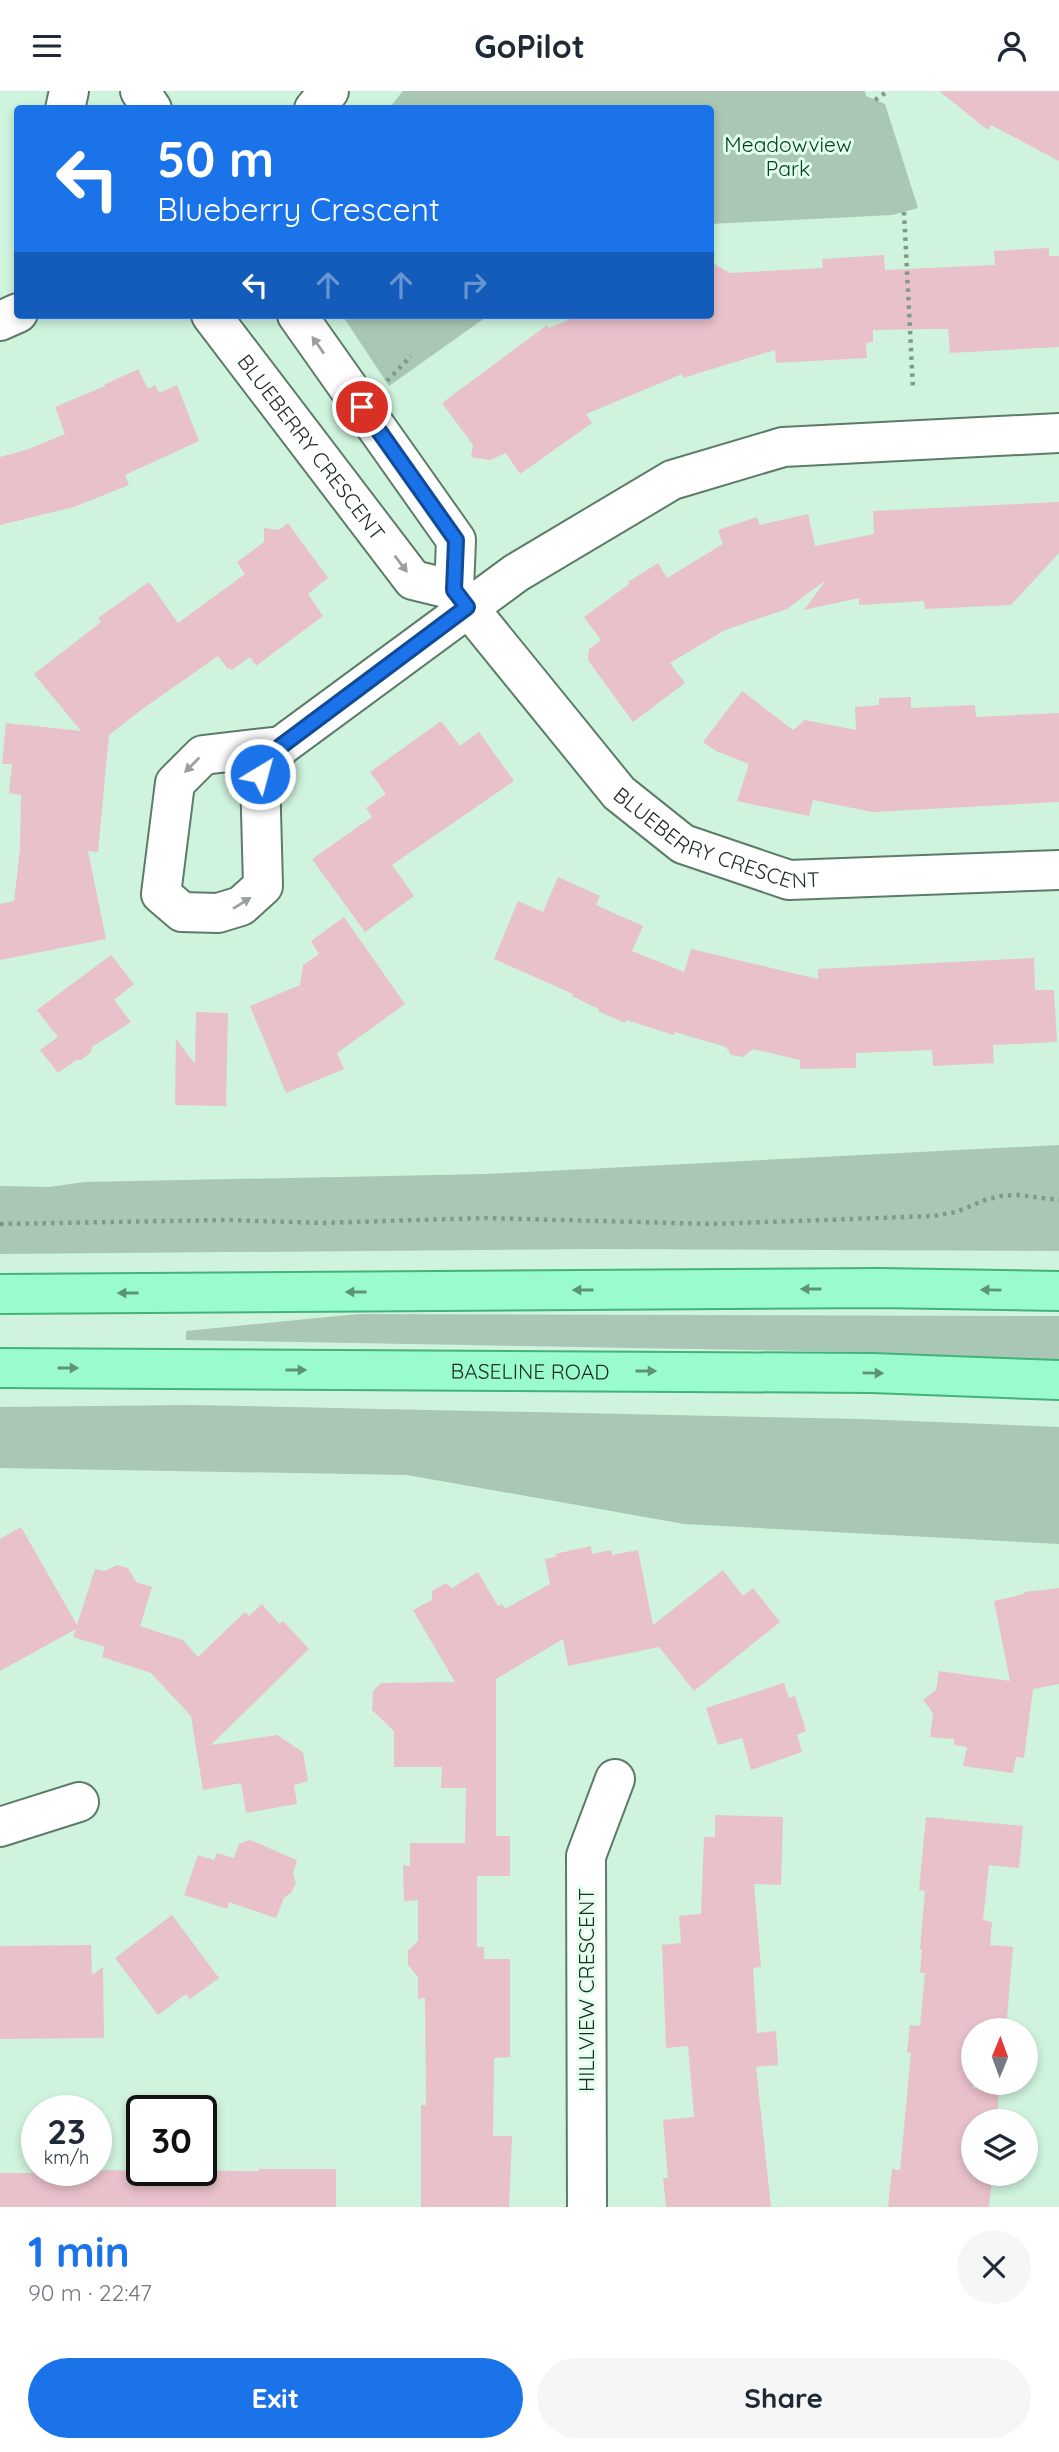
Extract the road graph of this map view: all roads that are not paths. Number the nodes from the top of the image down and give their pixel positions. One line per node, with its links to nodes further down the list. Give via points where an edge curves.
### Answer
1 (329, 91): 2 (street)
2 (317, 105)
3 (214, 319): 6 (street, BLUEBERRY CRESCENT, one-way to 6, via 413,580)
4 (300, 319): 6 (street, one-way to 4, via 456,540)
5 (1059, 433): 6 (street, via 783,447 673,480 516,573)
6 (461, 599): 7 (street); 8 (street, BLUEBERRY CRESCENT, via 619,793 683,844 789,880)
7 (281, 746): 7 (street, one-way to 7, via 203,755 175,783 161,894 182,912 218,913 241,906 263,886 260,774)
8 (1059, 870)
9 (1059, 1291): 10 (main road, one-way to 10, via 879,1288)
10 (0, 1294)
11 (0, 1368): 12 (main road, BASELINE ROAD, one-way to 12, via 872,1373)
12 (1059, 1380)
13 (615, 1779): 16 (street, HILLVIEW CRESCENT, via 586,1856)
14 (79, 1802): 15 (street)
15 (0, 1827)
16 (587, 2207)

